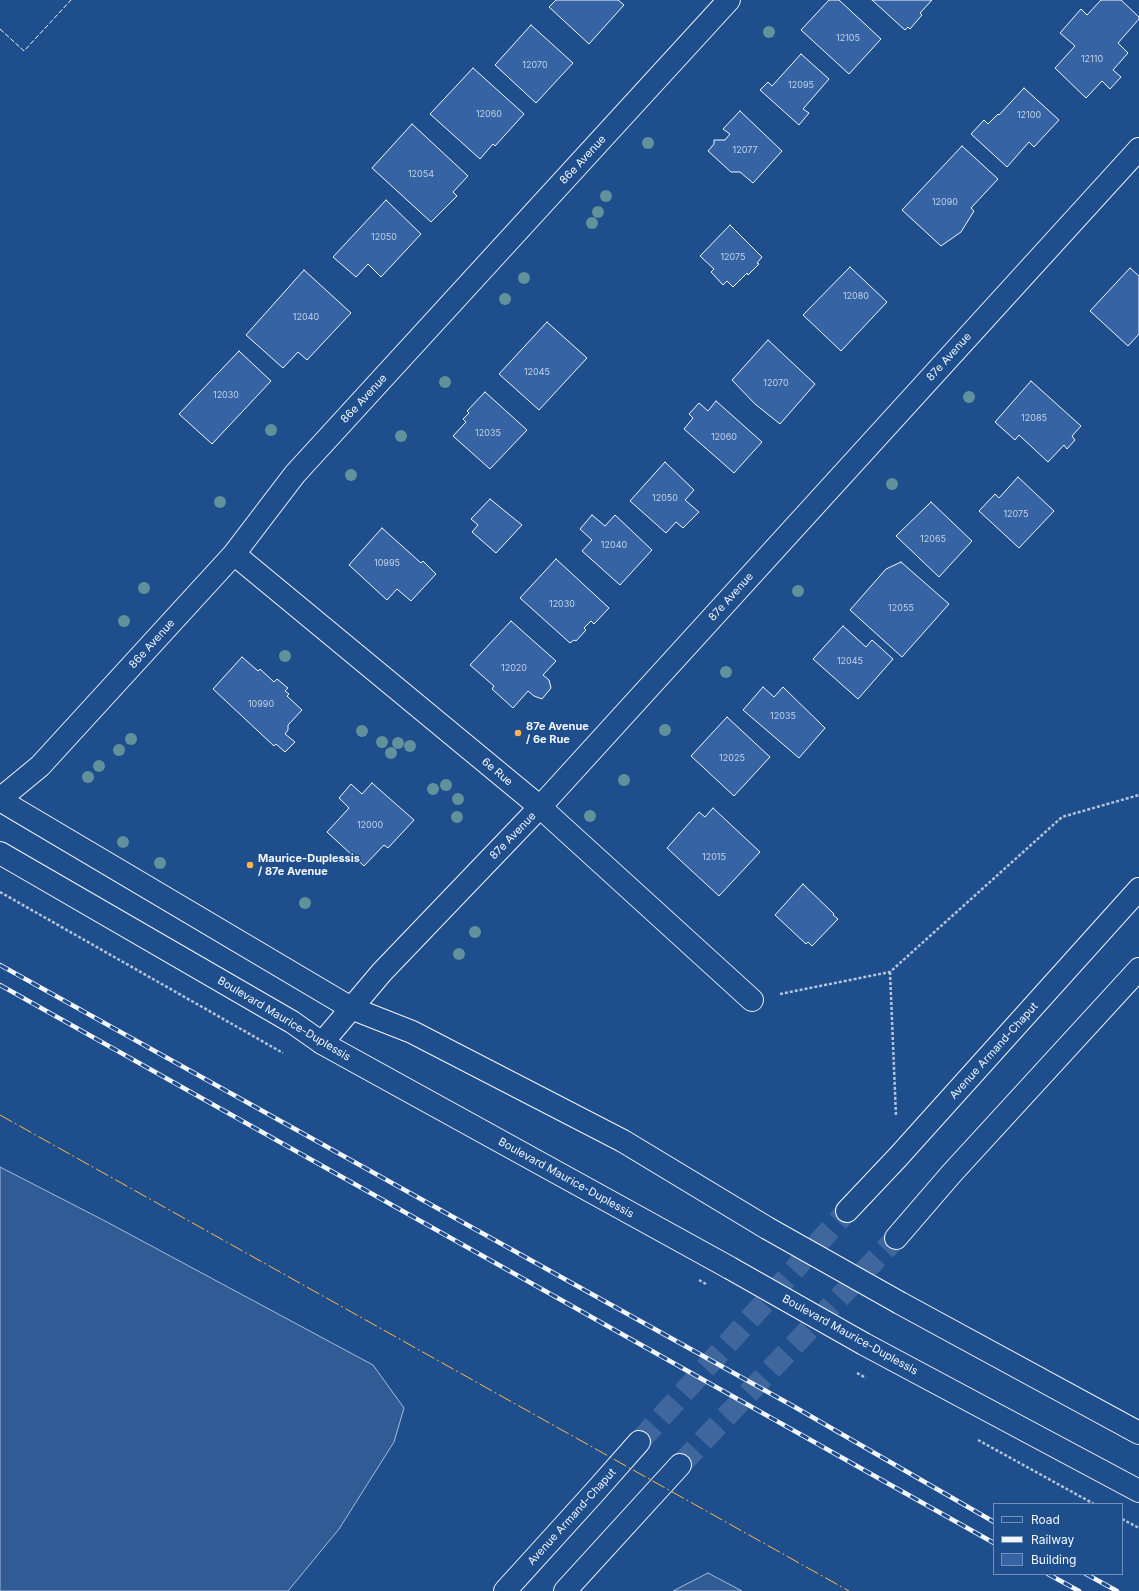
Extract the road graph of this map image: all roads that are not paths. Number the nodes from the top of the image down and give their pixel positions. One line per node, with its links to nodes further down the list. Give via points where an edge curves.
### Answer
1 (729, 0): 3 (street, 86e Avenue, via 295,474)
2 (1139, 149): 5 (street, 87e Avenue)
3 (234, 554): 4 (street, 86e Avenue, via 40,766); 5 (street, 6e Rue)
4 (0, 799): 10 (street)
5 (540, 808): 9 (street, 6e Rue); 10 (street, 87e Avenue)
6 (0, 853): 11 (street, Boulevard Maurice-Duplessis, via 292,1022)
7 (1139, 889): 12 (street, Avenue Armand-Chaput)
8 (1139, 969): 13 (street, via 952,1173)
9 (752, 1000)
10 (350, 1008): 11 (street, 87e Avenue); 14 (street, bridge, via 412,1032 609,1134 767,1228)
11 (322, 1043): 17 (street, Boulevard Maurice-Duplessis, bridge, via 864,1344)
12 (847, 1211)
13 (896, 1238)
14 (1139, 1433)
15 (638, 1442): 18 (street, Avenue Armand-Chaput)
16 (680, 1465): 19 (street)
17 (1139, 1491)
18 (505, 1591)
19 (566, 1591)

